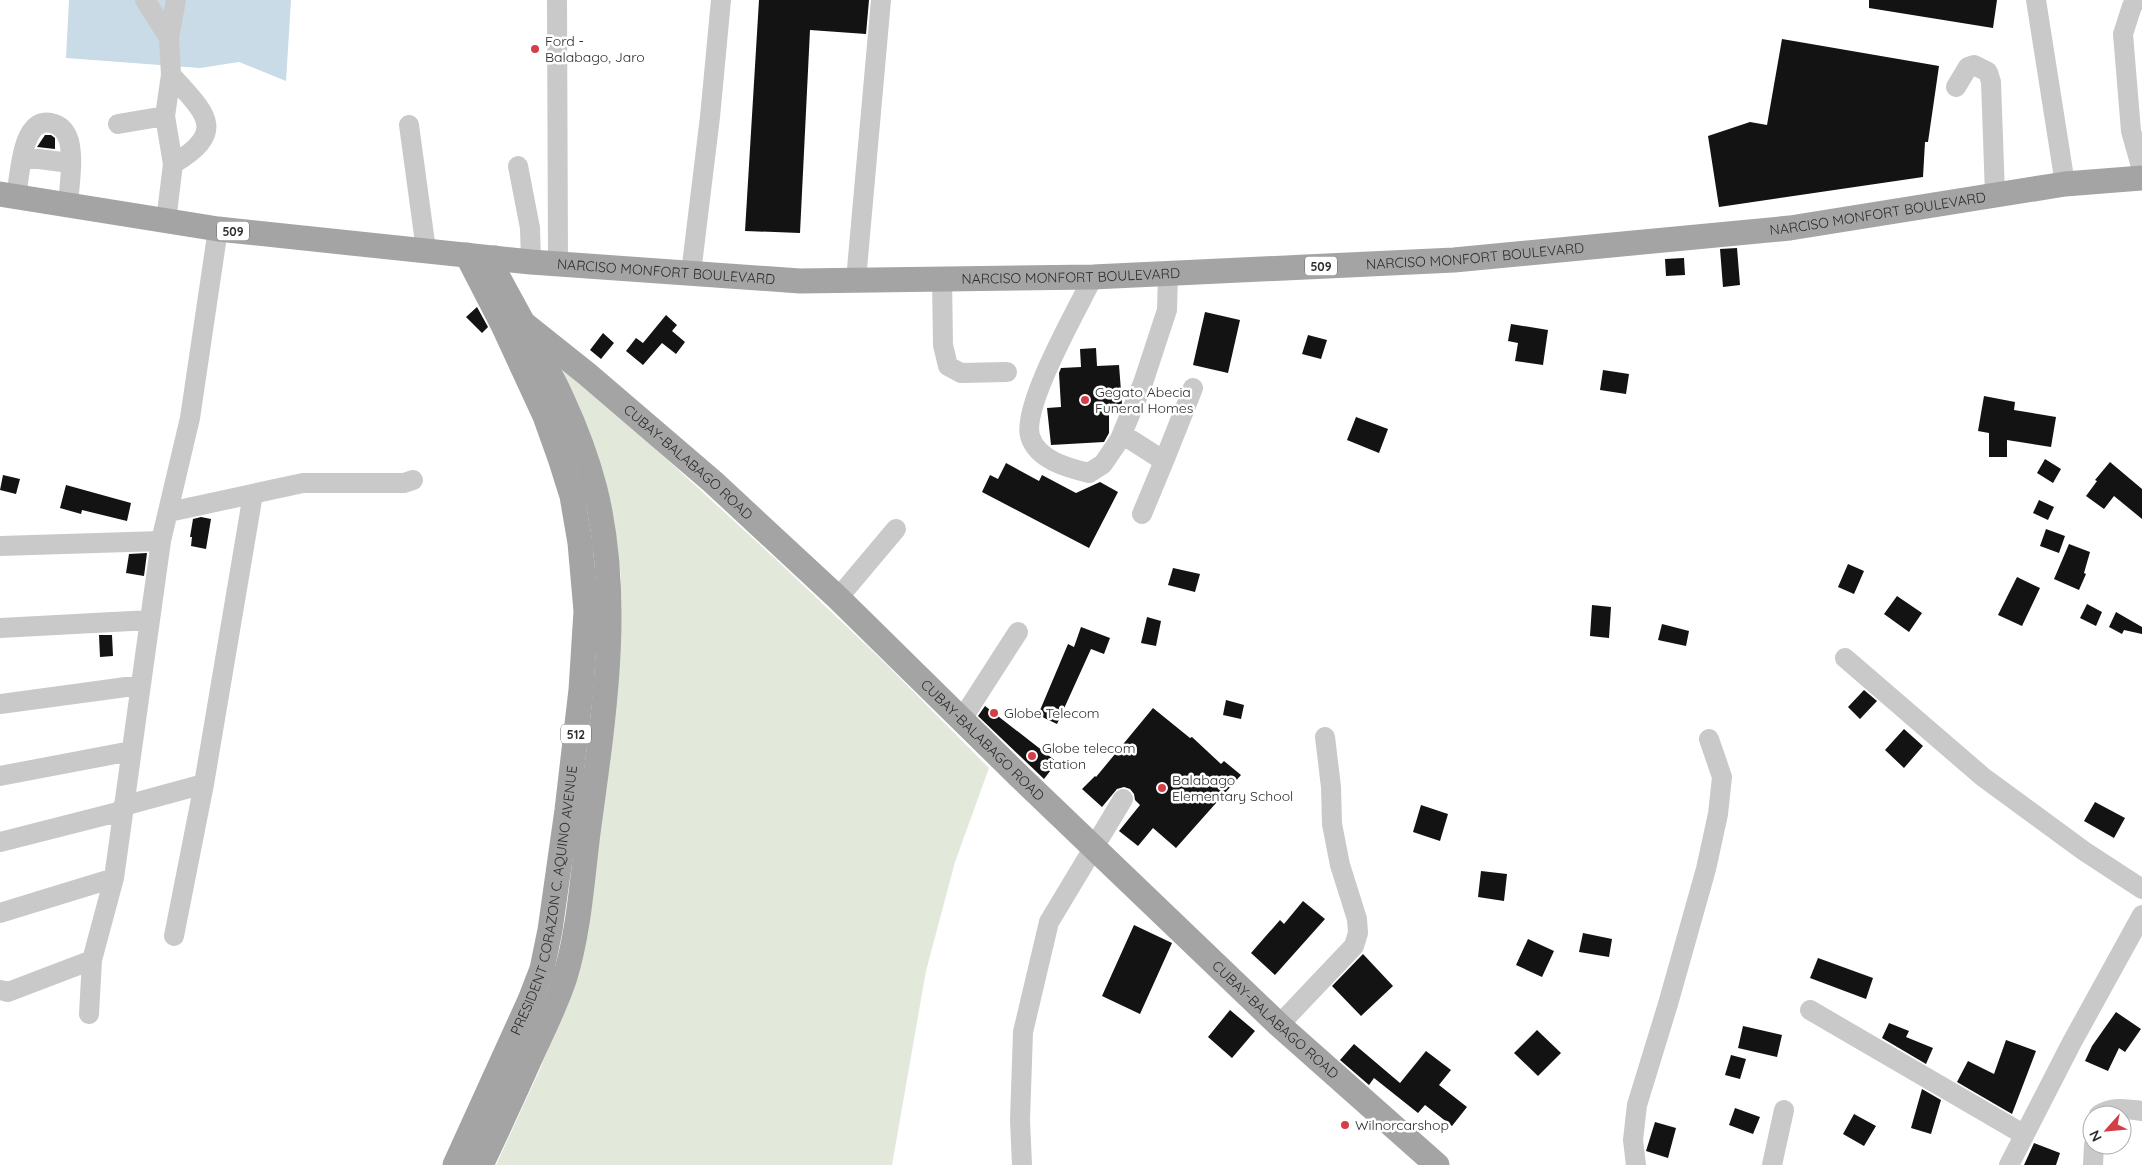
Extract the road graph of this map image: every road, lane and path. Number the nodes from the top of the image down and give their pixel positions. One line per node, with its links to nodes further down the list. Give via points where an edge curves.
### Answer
1 (145, 0): 8 (street)
2 (176, 0): 8 (street)
3 (557, 0): 30 (street)
4 (720, 0): 31 (street)
5 (881, 0): 35 (street)
6 (2036, 0): 20 (street)
7 (2137, 0): 18 (street, via 2123,34 2131,131)
8 (169, 38): 9 (street)
9 (171, 76): 11 (street); 16 (street, via 199,106 207,123 204,140 192,153)
10 (1956, 87): 21 (street, via 1968,67 1980,66 1988,72)
11 (165, 116): 12 (street); 16 (street)
12 (118, 124)
13 (409, 125): 26 (street)
14 (23, 157): 15 (street); 15 (street, via 32,128 46,122 58,124 65,131); 22 (street)
15 (70, 163): 23 (street)
16 (173, 164): 24 (street)
17 (518, 166): 29 (street, via 530,228)
18 (2142, 170)
19 (2142, 178): 20 (main road, NARCISO MONFORT BOULEVARD / 509)
20 (2065, 184): 21 (main road, NARCISO MONFORT BOULEVARD / 509)
21 (1995, 195): 32 (main road, NARCISO MONFORT BOULEVARD / 509, via 1790,228 1454,260)
22 (8, 196): 23 (main road, NARCISO MONFORT BOULEVARD / 509)
23 (68, 206): 24 (main road, NARCISO MONFORT BOULEVARD / 509)
24 (166, 221): 25 (main road, NARCISO MONFORT BOULEVARD / 509)
25 (218, 229): 26 (main road, NARCISO MONFORT BOULEVARD / 509); 43 (street, via 190,418)
26 (426, 250): 27 (main road, NARCISO MONFORT BOULEVARD / 509)
27 (467, 255): 28 (main road, NARCISO MONFORT BOULEVARD / 509); 77 (main road, PRESIDENT CORAZON C. AQUINO AVENUE / 512, via 541,406 560,458 572,496 580,543 586,611 581,690 567,810 542,969)
28 (495, 258): 29 (main road, NARCISO MONFORT BOULEVARD / 509); 36 (main road, PRESIDENT CORAZON C. AQUINO AVENUE / 512, via 498,277)
29 (531, 262): 30 (main road, NARCISO MONFORT BOULEVARD / 509)
30 (558, 263): 31 (main road, NARCISO MONFORT BOULEVARD / 509)
31 (691, 273): 35 (main road, NARCISO MONFORT BOULEVARD / 509, via 800,281)
32 (1168, 273): 33 (main road, NARCISO MONFORT BOULEVARD / 509); 39 (street, via 1167,310)
33 (1093, 277): 34 (main road, NARCISO MONFORT BOULEVARD / 509); 39 (street, via 1040,385 1031,415 1030,435 1048,458 1070,469 1089,473 1103,464)
34 (942, 278): 35 (main road, NARCISO MONFORT BOULEVARD / 509); 37 (street, via 943,346 948,366 961,373)
35 (856, 280)
36 (523, 323): 48 (main road, CUBAY-BALABAGO ROAD, via 713,482); 78 (main road, PRESIDENT CORAZON C. AQUINO AVENUE / 512, via 567,406 593,482 609,575 610,612 605,693 591,813 565,976)
37 (1007, 372)
38 (1192, 388): 40 (street)
39 (1122, 434): 40 (street)
40 (1164, 460): 44 (street)
41 (412, 480): 42 (street, via 404,483 303,483)
42 (253, 494): 43 (street); 60 (street)
43 (169, 512): 46 (street)
44 (1142, 514)
45 (896, 529): 48 (street)
46 (160, 541): 47 (street); 49 (street)
47 (0, 546)
48 (838, 598): 55 (main road, CUBAY-BALABAGO ROAD)
49 (150, 620): 50 (street); 53 (street)
50 (0, 628)
51 (1018, 632): 55 (street)
52 (1845, 658): 66 (street, via 1983,777)
53 (141, 685): 54 (street); 58 (street)
54 (0, 704)
55 (962, 719): 64 (main road, CUBAY-BALABAGO ROAD)
56 (1324, 737): 74 (street, via 1332,824 1358,933 1354,946)
57 (1708, 739): 81 (street, via 1722,777 1718,814 1668,1004 1637,1105 1633,1140)
58 (131, 751): 59 (street); 62 (street)
59 (0, 776)
60 (204, 784): 62 (street); 69 (street)
61 (1123, 799): 64 (street)
62 (123, 808): 63 (street); 65 (street)
63 (0, 842)
64 (1095, 846): 74 (main road, CUBAY-BALABAGO ROAD); 79 (street, via 1049,922 1023,1032)
65 (114, 878): 67 (street); 70 (street)
66 (2142, 889)
67 (0, 912)
68 (2142, 915): 76 (street)
69 (174, 936)
70 (92, 960): 71 (street, via 8,992); 73 (street)
71 (0, 990)
72 (1810, 1010): 76 (street)
73 (89, 1014)
74 (1279, 1025): 80 (main road, CUBAY-BALABAGO ROAD)
75 (1784, 1110): 82 (street)
76 (2024, 1134): 83 (street)
77 (455, 1165)
78 (482, 1165)
79 (1022, 1165)
80 (1437, 1165)
81 (1636, 1165)
82 (1772, 1165)
83 (2009, 1165)

